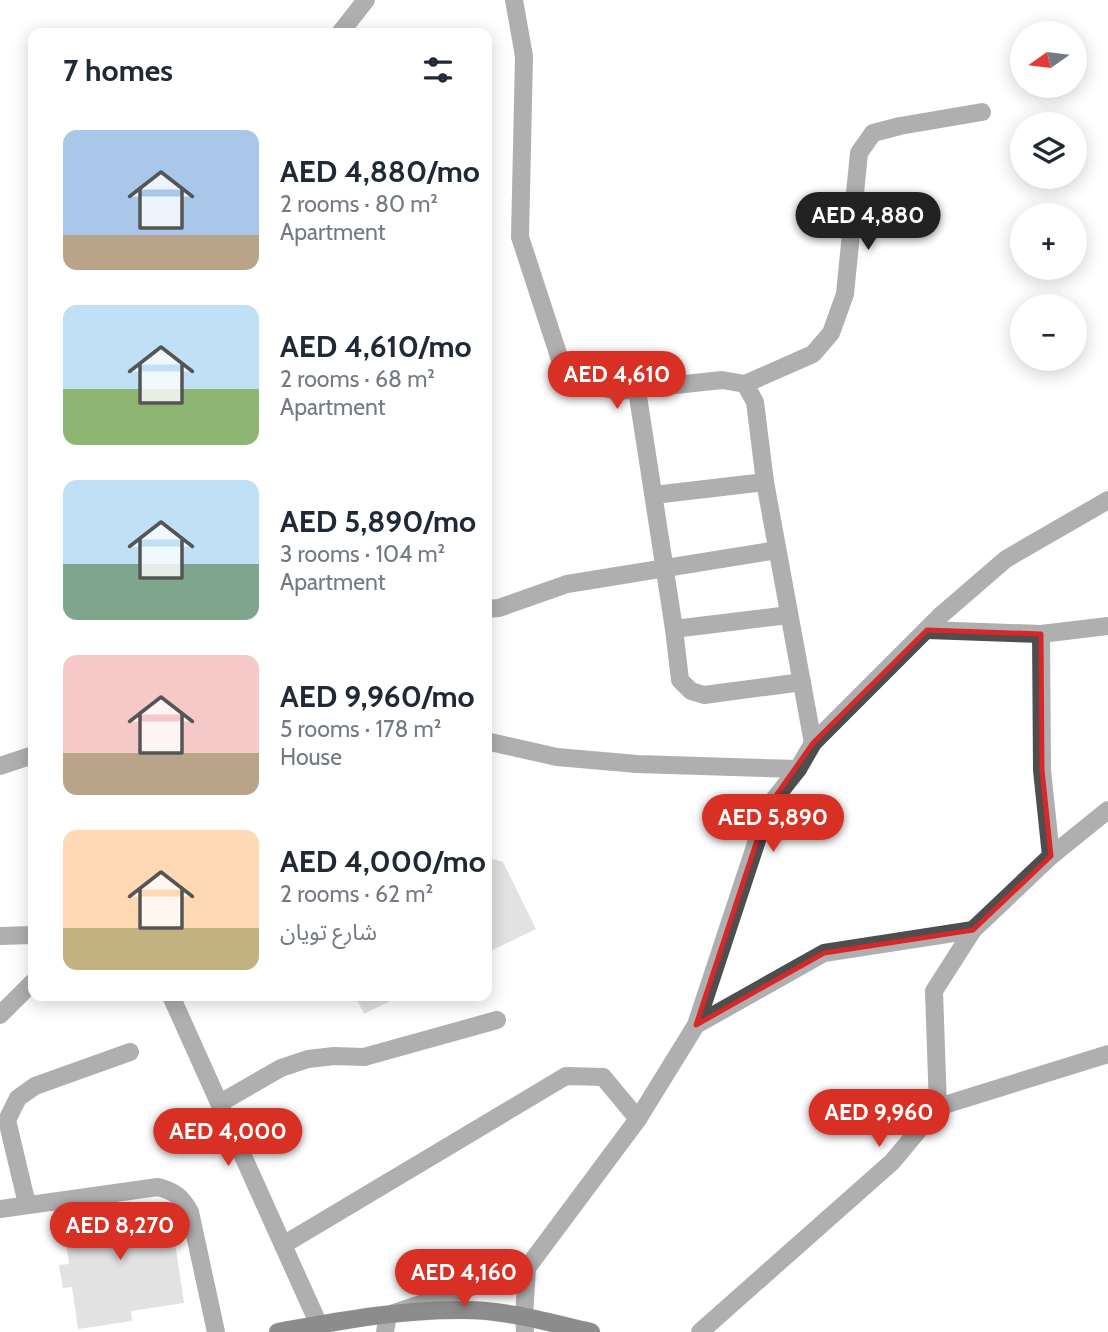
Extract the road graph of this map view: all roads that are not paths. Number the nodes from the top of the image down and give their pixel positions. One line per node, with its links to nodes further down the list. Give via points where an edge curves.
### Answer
1 (366, 0): 3 (street)
2 (514, 0): 6 (street, via 524,56 520,237 540,305 566,381)
3 (344, 28)
4 (982, 112): 5 (street, via 873,133 859,153 845,295 831,333 813,354)
5 (745, 384): 6 (street, via 722,380); 7 (street, via 755,402)
6 (637, 390): 8 (street)
7 (765, 482): 8 (street); 10 (street)
8 (654, 495): 11 (street)
9 (1108, 500): 16 (street, via 1006,559)
10 (778, 550): 11 (street); 13 (street)
11 (664, 568): 12 (street, via 567,584); 15 (street)
12 (492, 609)
13 (789, 614): 15 (street); 18 (street)
14 (1108, 626): 17 (street)
15 (674, 629): 18 (street, via 680,680 691,691 704,695)
16 (927, 630): 17 (street); 20 (street)
17 (1041, 634): 25 (street, via 1042,770)
18 (802, 682): 20 (street)
19 (492, 742): 23 (street, via 557,757 637,764)
20 (813, 743): 23 (street)
21 (28, 757): 22 (street)
22 (0, 766)
23 (797, 769): 33 (street, via 768,807)
24 (1108, 810): 25 (street)
25 (1051, 856): 26 (street)
26 (973, 930): 33 (street, via 824,953); 37 (street, via 934,991)
27 (28, 935): 28 (street)
28 (0, 936)
29 (28, 987): 31 (street)
30 (173, 1001): 36 (street)
31 (0, 1015)
32 (497, 1020): 36 (street, via 364,1057 308,1059 281,1068)
33 (696, 1026): 38 (street)
34 (130, 1052): 39 (street, via 35,1086 18,1098 7,1120)
35 (1108, 1054): 37 (street)
36 (220, 1103): 41 (street)
37 (938, 1107): 49 (street, via 892,1162)
38 (638, 1119): 41 (street, via 603,1077 566,1076); 42 (street)
39 (27, 1204): 40 (street); 46 (street, via 158,1187 172,1191 190,1212)
40 (0, 1209)
41 (283, 1245): 45 (street)
42 (527, 1268): 43 (street); 44 (street)
43 (386, 1323): 44 (main road, via 466,1310); 45 (main road)
44 (524, 1324): 48 (main road)
45 (319, 1325): 47 (main road)
46 (216, 1332)
47 (278, 1332)
48 (591, 1332)
49 (700, 1332)

